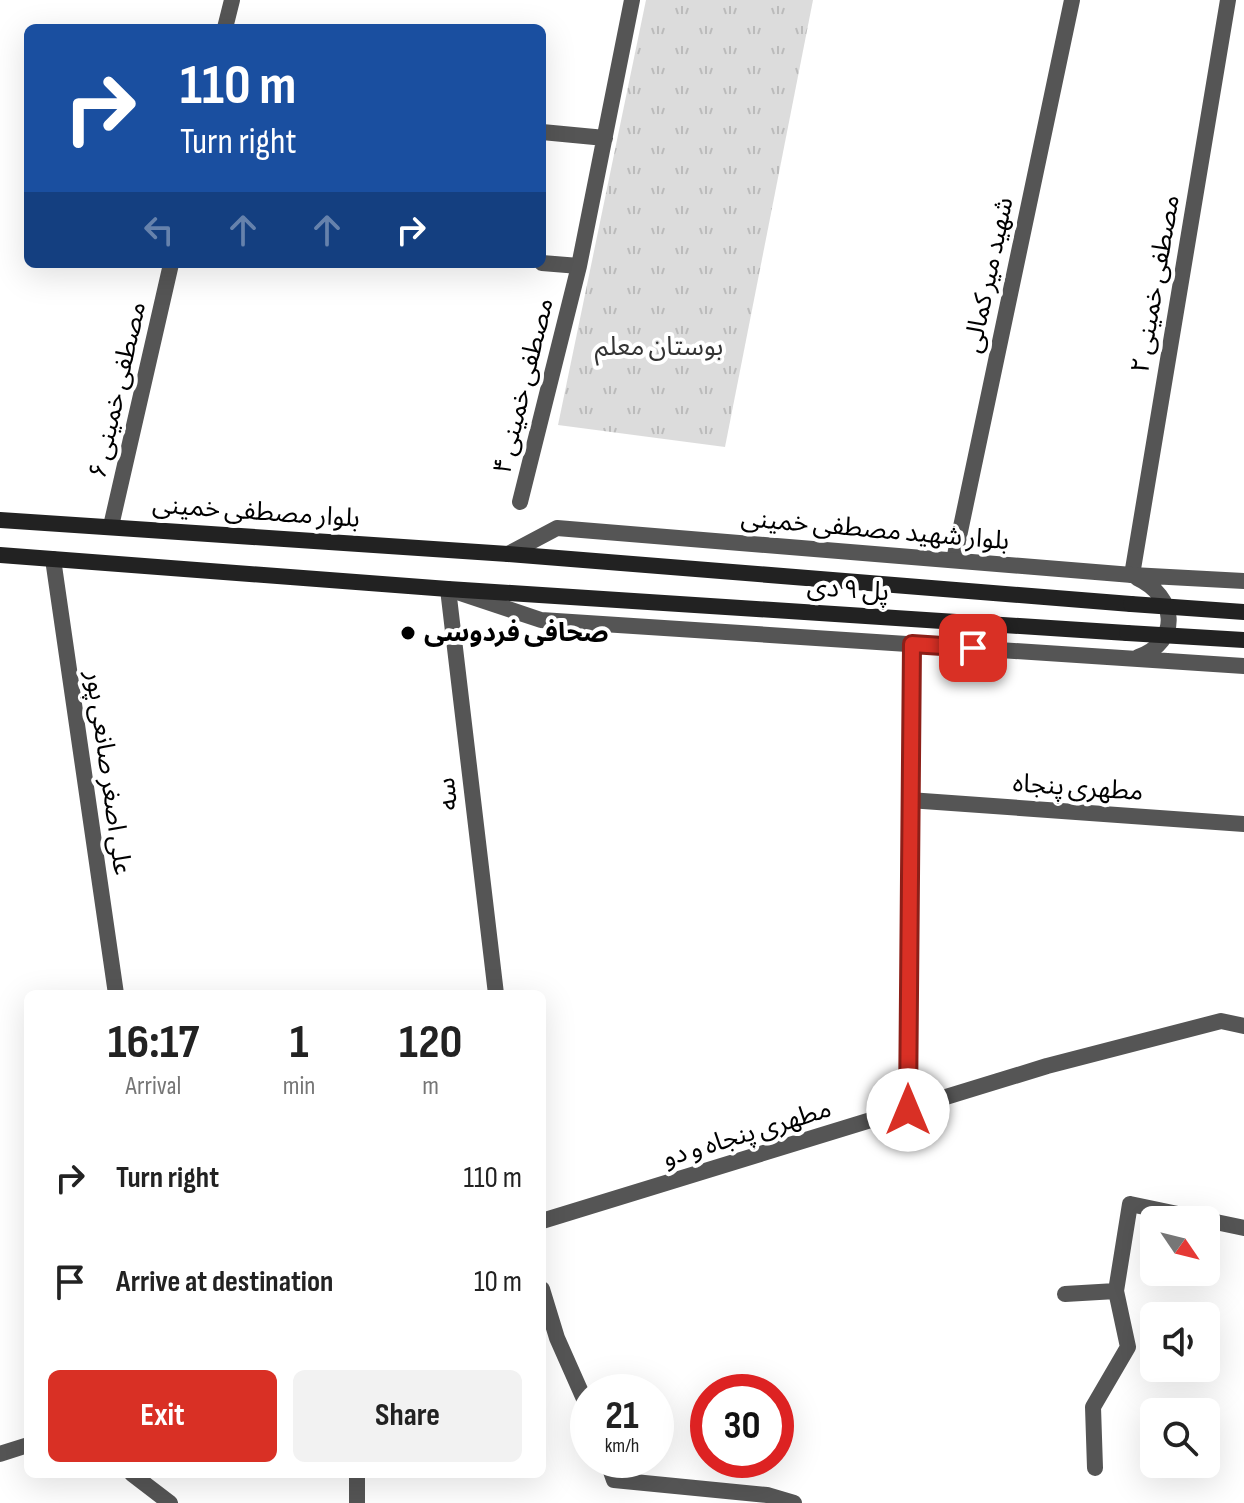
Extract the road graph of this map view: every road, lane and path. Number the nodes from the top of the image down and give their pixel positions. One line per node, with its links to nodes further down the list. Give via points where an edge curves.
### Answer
1 (232, 0): 5 (street)
2 (632, 0): 7 (street, مصطفی خمینی ۴)
3 (1072, 0): 17 (street, شهید میر کمالی)
4 (1228, 0): 18 (street, مصطفی خمینی ۲)
5 (226, 24)
6 (546, 132): 7 (street)
7 (605, 138): 9 (street, مصطفی خمینی ۴)
8 (546, 263): 9 (street)
9 (579, 266): 11 (street, مصطفی خمینی ۴)
10 (170, 268): 13 (street, مصطفی خمینی ۶)
11 (520, 502)
12 (0, 520): 13 (main road, بلوار مصطفی خمینی)
13 (111, 526): 14 (main road, بلوار مصطفی خمینی)
14 (508, 554): 17 (street, بلوار شهید مصطفی خمینی, via 557,528); 21 (main road, پل ۹ دی, bridge)
15 (0, 555): 16 (main road)
16 (53, 559): 20 (main road); 28 (street, علی اصغر صانعی پور)
17 (954, 560): 18 (street, بلوار شهید مصطفی خمینی)
18 (1132, 575): 19 (street, بلوار شهید مصطفی خمینی); 24 (street, via 1160,593 1169,623 1154,649)
19 (1244, 581)
20 (448, 589): 22 (main road, پل ۹ دی, bridge); 23 (street, via 541,620); 29 (street, سه)
21 (1244, 612)
22 (1244, 640)
23 (912, 644): 24 (street); 26 (street)
24 (1124, 658): 25 (street)
25 (1244, 666)
26 (909, 800): 27 (street, مطهری پنجاه); 31 (street)
27 (1244, 824)
28 (115, 990)
29 (496, 990)
30 (1244, 1026): 31 (street, مطهری پنجاه و دو, via 1221,1021 1047,1066)
31 (908, 1110): 32 (street, مطهری پنجاه و دو)
32 (546, 1220)
33 (1244, 1228): 34 (street, via 1130,1204)
34 (1116, 1291): 35 (street); 40 (street, via 1128,1347 1093,1407)
35 (1065, 1294)
36 (546, 1304): 37 (street)
37 (573, 1374)
38 (24, 1446): 39 (street)
39 (0, 1454)
40 (1095, 1468)
41 (137, 1478): 44 (street)
42 (357, 1478): 45 (street)
43 (613, 1478): 46 (street, via 767,1495)
44 (170, 1503)
45 (357, 1503)
46 (794, 1503)

